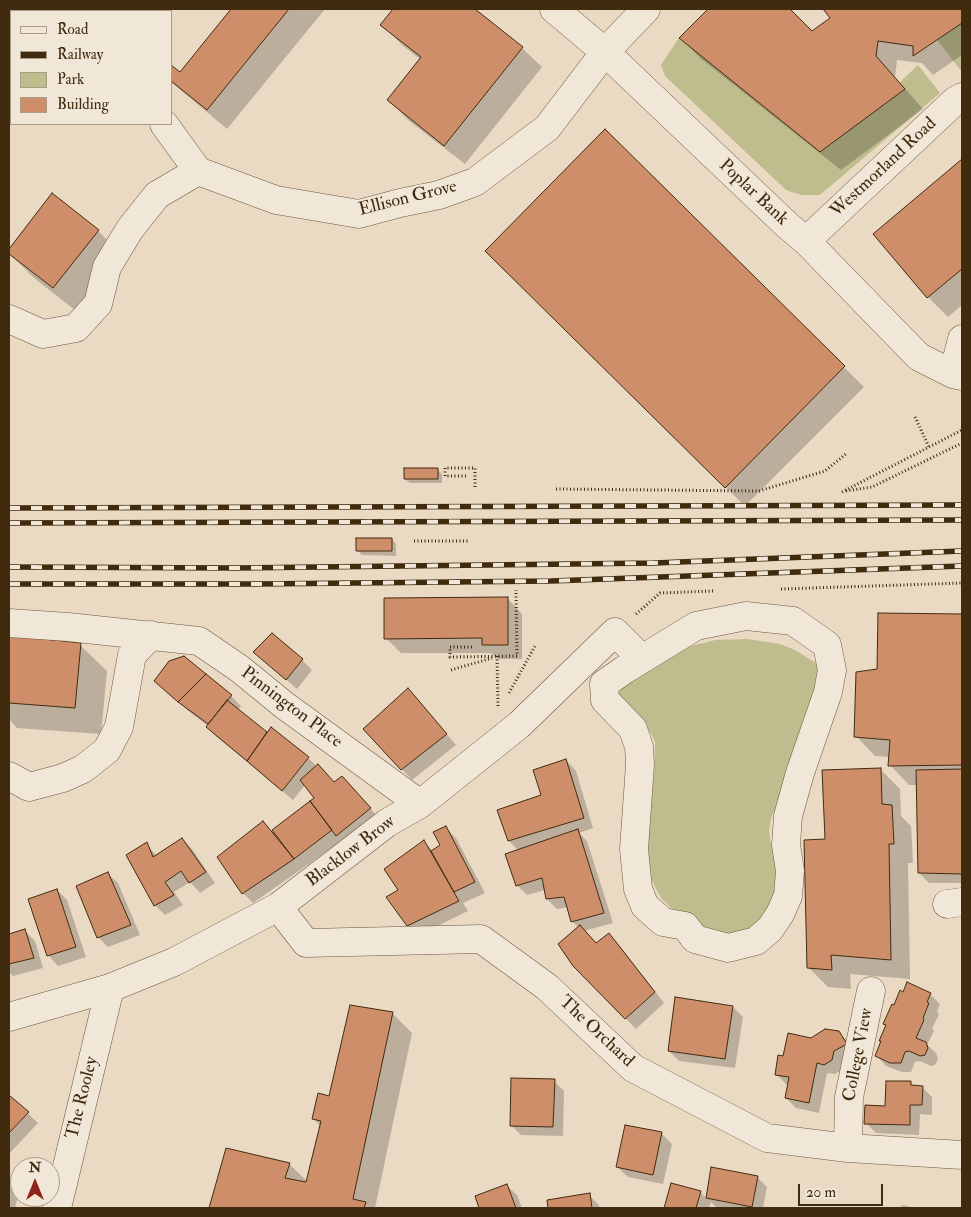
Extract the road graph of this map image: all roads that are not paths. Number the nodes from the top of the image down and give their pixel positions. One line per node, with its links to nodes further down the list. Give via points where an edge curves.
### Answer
1 (554, 9): 3 (street, Poplar Bank)
2 (646, 9): 3 (street, Ellison Grove)
3 (605, 52): 6 (street, Ellison Grove, via 548,128 475,182 439,195 359,214 276,200); 7 (street, Poplar Bank)
4 (962, 97): 7 (street, Westmorland Road)
5 (165, 125): 6 (street)
6 (198, 171): 8 (street, via 157,195 130,229 107,267 98,304 76,328 42,334)
7 (806, 241): 10 (street, Poplar Bank, via 919,357)
8 (9, 319)
9 (962, 339): 10 (street)
10 (958, 375)
11 (9, 623): 12 (street, Pinnington Place)
12 (152, 635): 14 (street, via 132,655 119,727 97,759 63,778 29,787); 15 (street, Pinnington Place, via 199,640)
13 (642, 659): 13 (street, via 604,684 605,700 633,729 639,747 634,836 638,889 645,906 663,922 684,926 695,938 728,948 756,941 780,914 788,896 788,816 828,692 832,670 827,645 793,621 746,616 696,626); 15 (street, Blacklow Brow, via 615,632 519,725)
14 (9, 776)
15 (420, 804): 16 (street, Blacklow Brow, via 387,823)
16 (278, 907): 17 (street, Blacklow Brow, via 174,962); 20 (street, The Orchard, via 306,943 482,938 548,987 633,1068 767,1138)
17 (110, 988): 19 (street, Blacklow Brow); 22 (street, The Rooley)
18 (871, 991): 20 (street, College View, via 849,1096)
19 (9, 1017)
20 (848, 1148): 21 (street, The Orchard)
21 (962, 1155)
22 (57, 1208)

